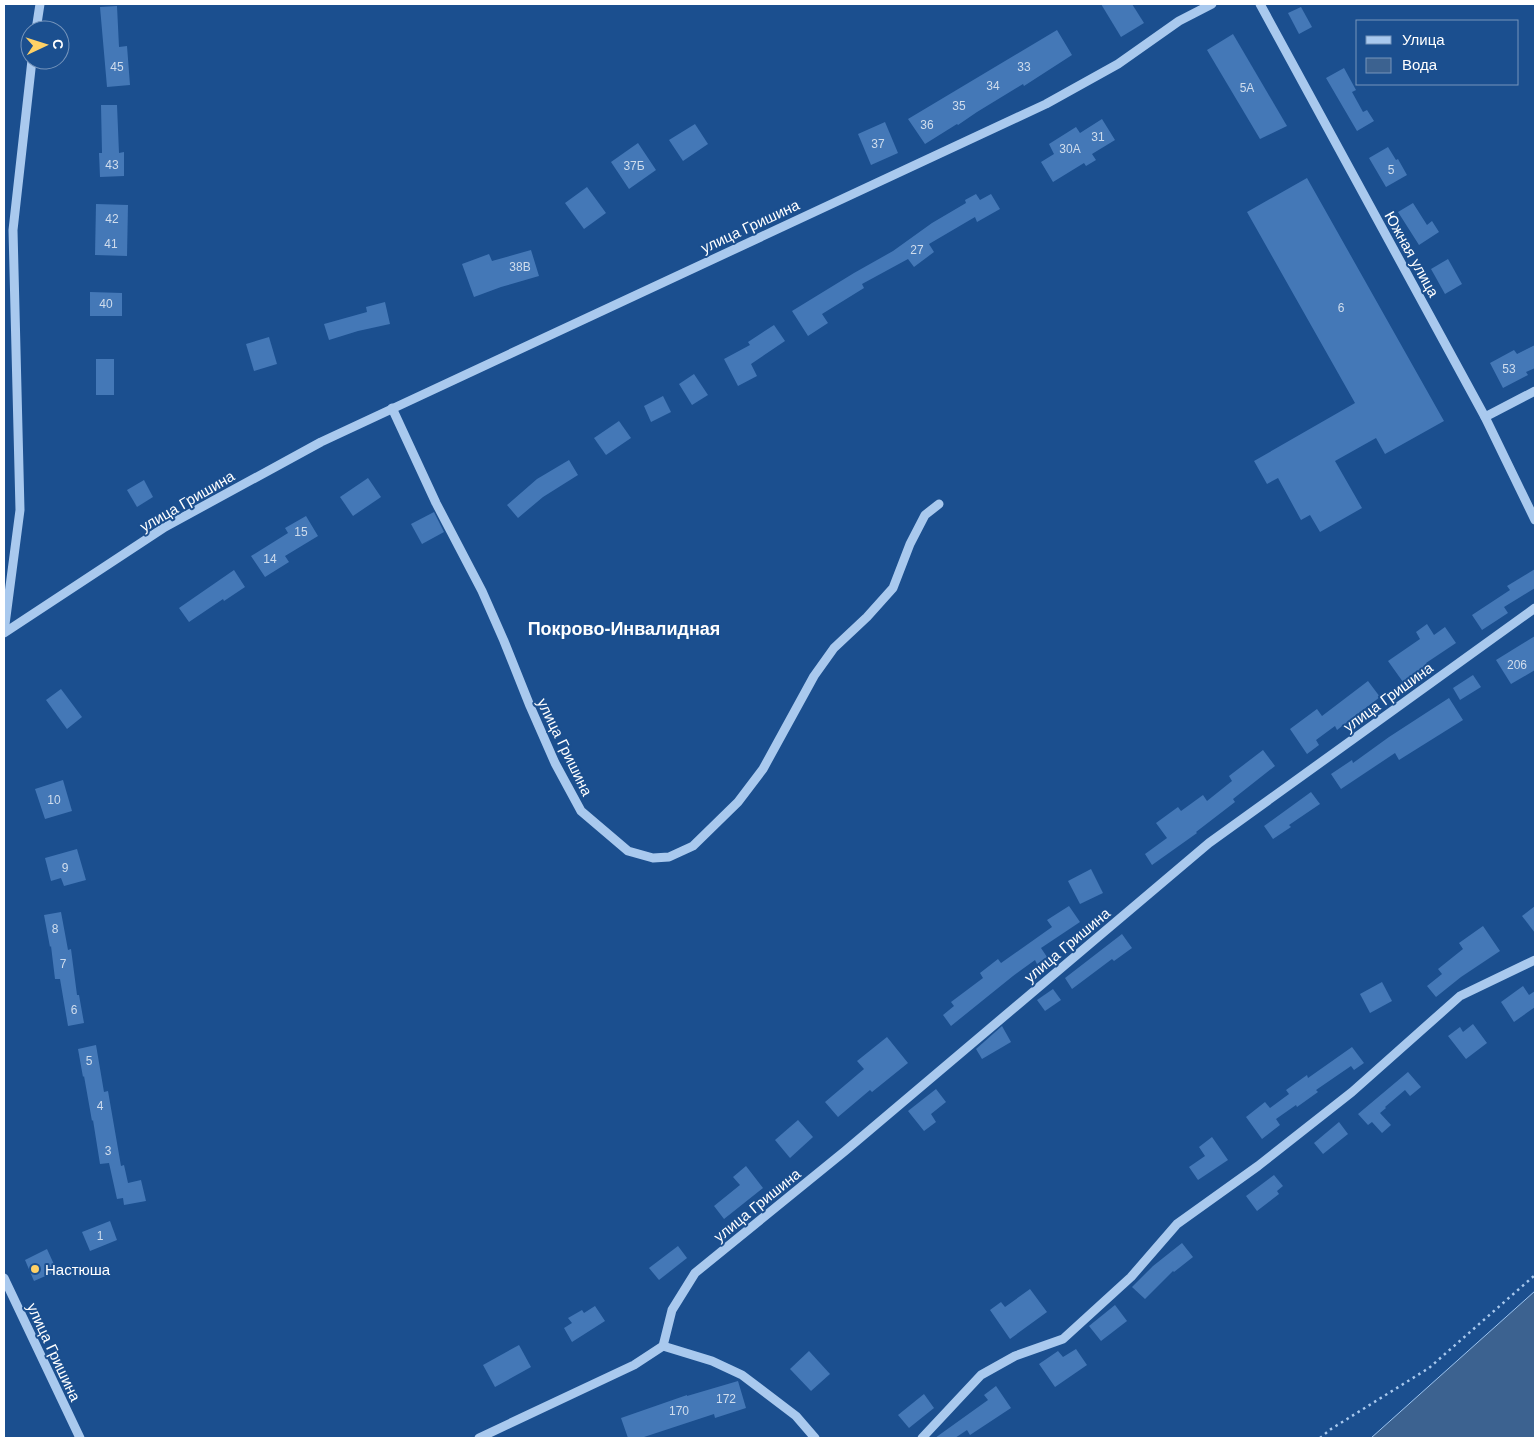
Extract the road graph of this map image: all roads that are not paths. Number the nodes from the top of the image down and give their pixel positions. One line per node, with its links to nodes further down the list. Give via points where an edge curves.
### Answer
1 (40, 4): 4 (street)
2 (1210, 4): 7 (street, улица Гришина, via 1179,21 1118,64 1046,104)
3 (1260, 4): 8 (street, Южная улица)
4 (38, 20)
5 (31, 70): 12 (street, улица Гришина, via 13,230 20,510)
6 (1535, 391): 8 (street)
7 (392, 408): 9 (street, улица Гришина, via 482,591 554,763 581,812 628,851 653,858 669,858 693,846 738,802 763,769 814,676 834,648 892,588 925,515); 12 (street, улица Гришина, via 320,442 165,527)
8 (1485, 417): 10 (street, Южная улица)
9 (938, 504)
10 (1535, 520)
11 (1535, 608): 15 (street, улица Гришина, via 1209,843 852,1145 695,1273 672,1310)
12 (4, 633)
13 (1535, 960): 19 (street, via 1460,996 1352,1092 1177,1224 1131,1277 1063,1339 1015,1356 981,1375)
14 (4, 1278): 16 (street, улица Гришина)
15 (663, 1346): 17 (street, via 634,1365); 18 (street, via 712,1361 742,1375 796,1416)
16 (80, 1438)
17 (478, 1438)
18 (816, 1438)
19 (922, 1438)

